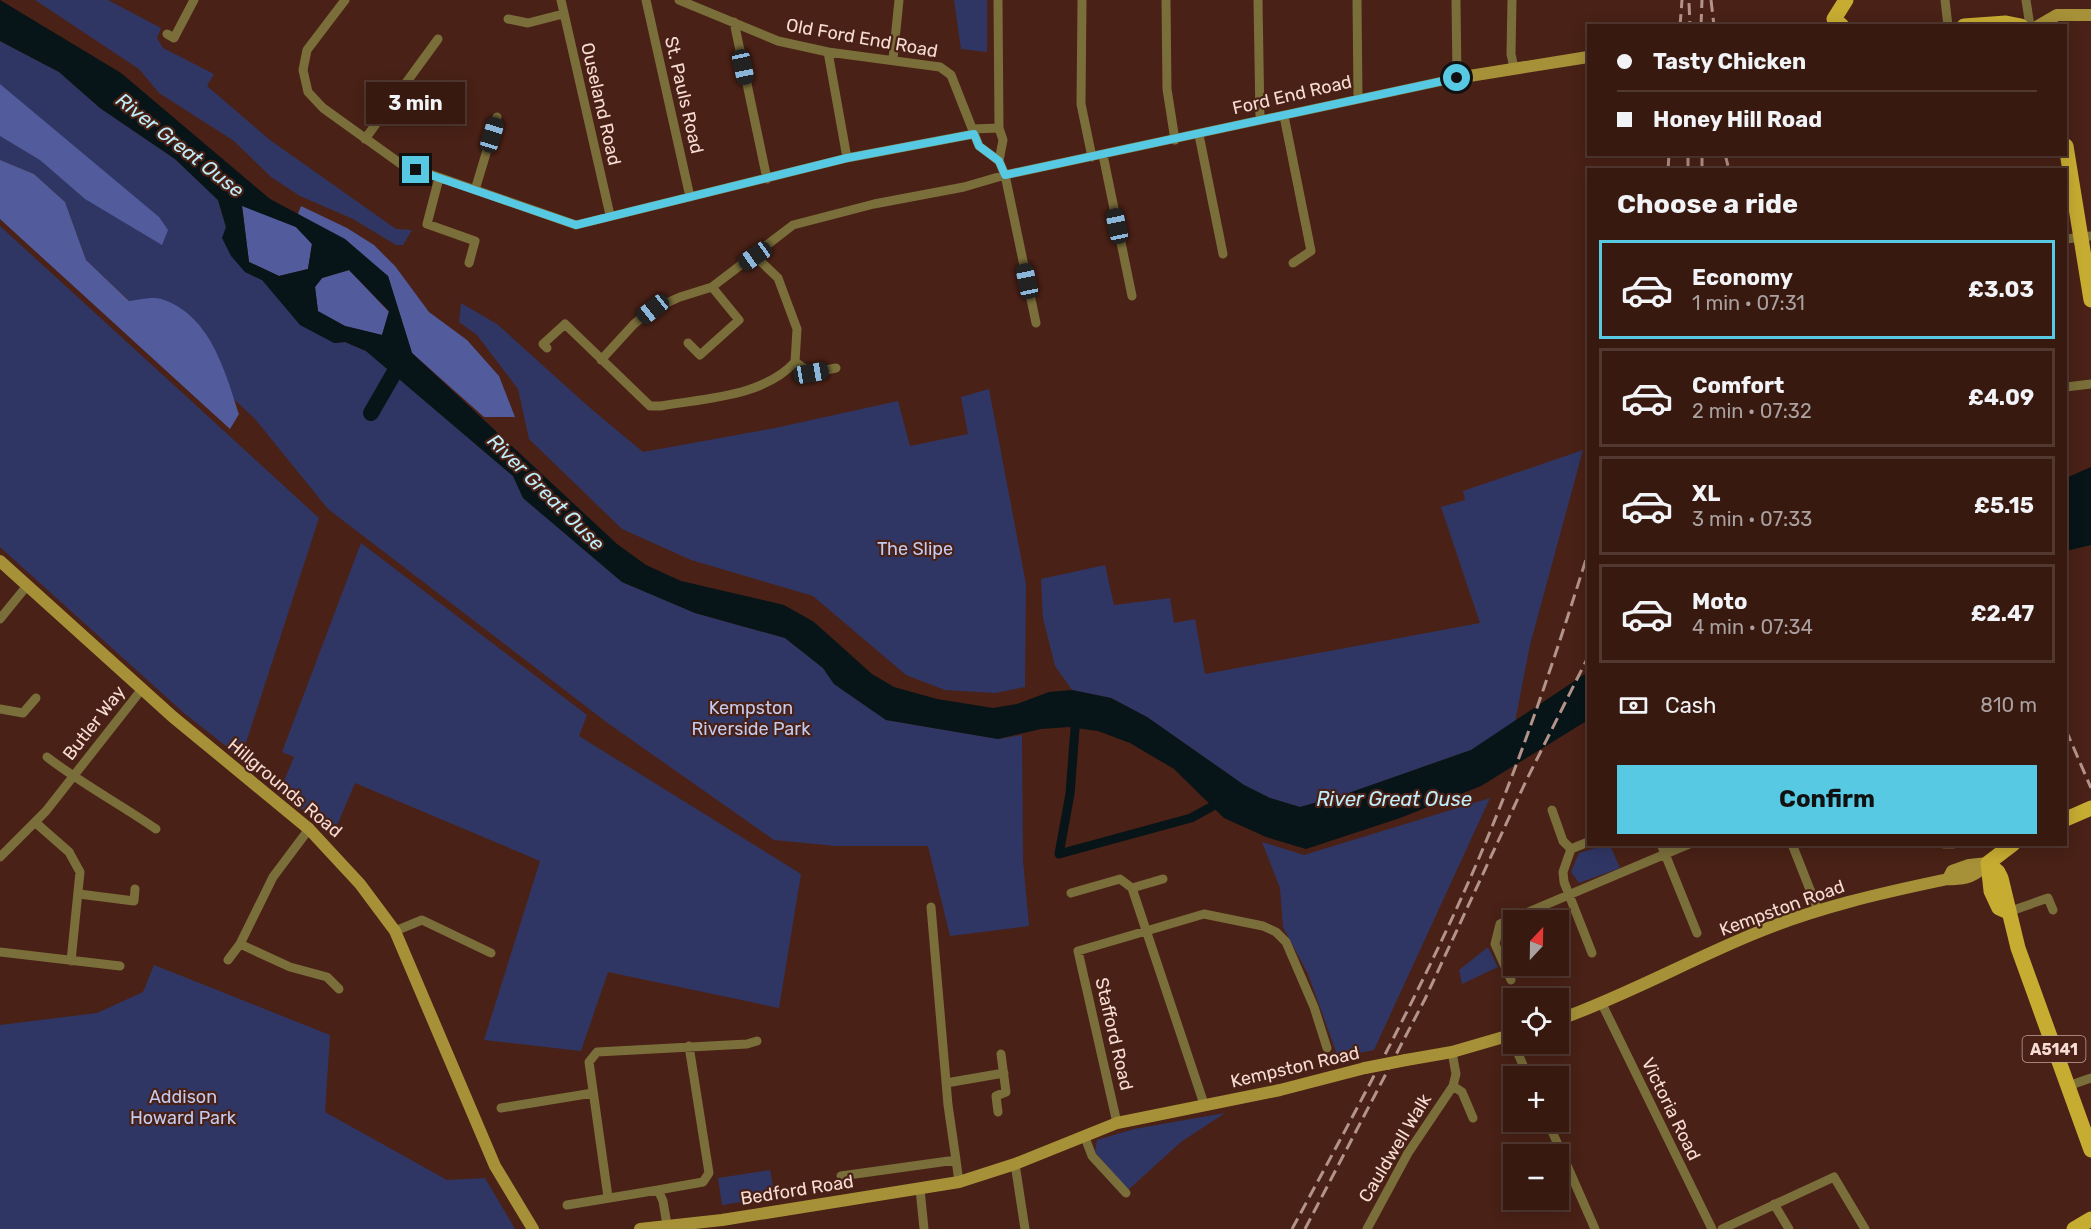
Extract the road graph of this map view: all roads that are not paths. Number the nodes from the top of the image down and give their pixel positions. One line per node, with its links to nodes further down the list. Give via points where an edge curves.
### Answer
1 (194, 0): 27 (street)
2 (345, 0): 41 (street, via 307,50 303,70 308,92)
3 (561, 0): 17 (street, Ouseland Road)
4 (646, 0): 52 (street, St. Pauls Road)
5 (679, 0): 20 (street, Old Ford End Road)
6 (898, 0): 31 (street)
7 (998, 0): 38 (street)
8 (1082, 0): 45 (street, via 1081,104)
9 (1166, 0): 42 (street, via 1167,89)
10 (1258, 0): 37 (street)
11 (1357, 0): 34 (street)
12 (1456, 0): 33 (street)
13 (1512, 0): 32 (street)
14 (1846, 0): 21 (main road)
15 (1945, 0): 22 (street)
16 (2026, 0): 25 (street)
17 (563, 14): 19 (street, via 528,23); 53 (street, Ouseland Road)
18 (2091, 15): 26 (main road, via 2057,15)
19 (508, 19)
20 (734, 22): 29 (street, Old Ford End Road, via 778,41); 50 (street)
21 (1838, 22)
22 (1948, 24)
23 (1992, 24): 24 (main road)
24 (2011, 24)
25 (2030, 24)
26 (2041, 24)
27 (171, 39)
28 (438, 39): 41 (street)
29 (828, 52): 31 (street, Old Ford End Road); 46 (street)
30 (1587, 57): 32 (main road, Ford End Road)
31 (893, 59): 39 (street, Old Ford End Road, via 934,64 948,71)
32 (1514, 68): 33 (main road, Ford End Road)
33 (1457, 78): 34 (street, Ford End Road)
34 (1358, 98): 35 (street, Ford End Road)
35 (1284, 116): 37 (street, Ford End Road); 59 (street, via 1311,251)
36 (497, 117): 51 (street)
37 (1260, 120): 40 (street, Ford End Road)
38 (999, 128): 39 (street); 47 (street)
39 (973, 131): 46 (street); 47 (street, Old Ford End Road, via 979,146)
40 (1199, 135): 42 (street, Ford End Road); 56 (street)
41 (365, 139): 49 (street, via 401,164)
42 (1175, 140): 44 (street, Ford End Road)
43 (2067, 150): 54 (main road)
44 (1102, 156): 45 (street, Ford End Road); 61 (street)
45 (1092, 157): 48 (street, Ford End Road)
46 (847, 158): 50 (street)
47 (999, 161): 48 (street)
48 (1005, 175): 57 (street, Ford End Road, via 805,220); 63 (street)
49 (439, 178): 51 (street); 58 (street, via 427,224 475,241)
50 (767, 179): 52 (street)
51 (475, 190): 53 (street, via 576,225)
52 (690, 197): 53 (street)
53 (610, 216)
54 (2086, 236): 55 (street); 62 (main road)
55 (2067, 239)
56 (1223, 254)
57 (755, 256): 60 (street, Ford End Road); 67 (street, via 778,278 797,330)
58 (469, 263)
59 (1293, 263)
60 (712, 287): 64 (street, via 739,320 700,355); 66 (street, Ford End Road, via 653,309)
61 (1132, 296)
62 (2091, 300)
63 (1036, 323)
64 (688, 343)
65 (548, 348): 66 (street, via 543,344 565,324)
66 (601, 360): 67 (street, via 650,406 731,393 771,382)
67 (795, 362): 68 (street, via 811,373)
68 (836, 368)
69 (2091, 384): 70 (street)
70 (2067, 387)
71 (0, 561): 72 (main road, Hillgrounds Road)
72 (26, 587): 73 (street); 74 (main road, Hillgrounds Road)
73 (0, 619)
74 (142, 689): 78 (street, Butler Way); 84 (main road, Hillgrounds Road)
75 (36, 698): 76 (street, via 23,712)
76 (0, 709)
77 (47, 757): 78 (street, Butler Way)
78 (73, 777): 82 (street, Butler Way); 83 (street)
79 (2091, 808): 81 (main road)
80 (1552, 810): 90 (street, via 1563,841)
81 (2068, 818)
82 (36, 823): 92 (street, Butler Way); 98 (street, via 75,860 80,872)
83 (156, 829)
84 (309, 829): 104 (main road, Hillgrounds Road, via 334,852); 107 (street, via 273,877)
85 (1587, 842): 90 (street)
86 (1661, 846): 91 (street)
87 (1684, 846): 91 (street)
88 (1793, 846): 101 (street)
89 (2009, 846): 93 (main road)
90 (1571, 849): 99 (street, via 1563,872)
91 (1665, 854): 99 (street); 106 (street)
92 (0, 856)
93 (1988, 863): 101 (main road, Kempston Road, via 1978,874 1961,880 1948,879); 103 (main road, A5141, via 1991,891 1999,908)
94 (1163, 879): 95 (street)
95 (1132, 888): 97 (street, via 1120,879); 105 (street)
96 (135, 889): 98 (street, via 134,901)
97 (1071, 893)
98 (79, 894): 112 (street)
99 (1568, 895): 110 (street); 114 (street, via 1500,924 1495,944)
100 (931, 907): 128 (street)
101 (1818, 910): 116 (main road, Kempston Road, via 1751,934)
102 (2053, 910): 103 (street, via 2048,898)
103 (2008, 912): 130 (main road, A5141)
104 (395, 931): 109 (street, via 422,921); 152 (main road, Hillgrounds Road, via 495,1166)
105 (1145, 931): 122 (street, via 1204,914 1275,932 1286,942); 132 (street); 136 (street, Stafford Road, via 1078,951)
106 (1697, 933)
107 (240, 944): 111 (street); 115 (street, via 282,964 327,977)
108 (0, 952): 112 (street)
109 (491, 953)
110 (1592, 953)
111 (228, 960)
112 (71, 961): 113 (street)
113 (120, 966)
114 (1510, 980)
115 (339, 989)
116 (1602, 1004): 117 (main road, Kempston Road); 158 (street, Victoria Road)
117 (1569, 1016)
118 (757, 1041): 120 (street)
119 (1503, 1041): 123 (main road, Kempston Road)
120 (747, 1044): 121 (street); 125 (street)
121 (689, 1047): 131 (street, via 597,1052 589,1062); 145 (street, via 709,1173 703,1182)
122 (1327, 1048)
123 (1452, 1052): 129 (street, Cauldwell Walk, via 1456,1074); 132 (main road, Kempston Road, bridge)
124 (1001, 1054): 126 (street)
125 (749, 1055)
126 (1004, 1072): 128 (street); 134 (street, via 1006,1092 996,1096)
127 (2091, 1078): 130 (street)
128 (946, 1083): 140 (street)
129 (1453, 1086): 135 (street, Cauldwell Walk, via 1462,1092); 156 (street, Cauldwell Walk, via 1408,1153)
130 (2068, 1086): 139 (main road, A5141)
131 (593, 1093): 133 (street); 147 (street)
132 (1204, 1104): 136 (main road, Kempston Road)
133 (501, 1108)
134 (998, 1112)
135 (1473, 1118)
136 (1117, 1124): 138 (main road, Kempston Road)
137 (1552, 1132): 157 (street)
138 (1084, 1135): 141 (main road, Bedford Road); 146 (street, via 1092,1156)
139 (2091, 1150)
140 (956, 1160): 142 (street, Bedford Road); 143 (street)
141 (1015, 1164): 143 (main road, Bedford Road); 155 (street)
142 (841, 1176)
143 (959, 1182): 144 (main road, Bedford Road)
144 (920, 1189): 151 (main road, Bedford Road); 154 (street)
145 (658, 1190): 147 (street); 151 (street, via 663,1201)
146 (1126, 1194)
147 (608, 1197): 149 (street)
148 (1774, 1204): 159 (street); 160 (street); 161 (street, via 1834,1177)
149 (567, 1205)
150 (2091, 1219): 162 (main road)
151 (659, 1227): 153 (main road, Bedford Road)
152 (532, 1229)
153 (640, 1229)
154 (924, 1229)
155 (1025, 1229)
156 (1367, 1229)
157 (1594, 1229)
158 (1712, 1229)
159 (1722, 1229)
160 (1789, 1229)
161 (1865, 1229)
162 (2074, 1229)

